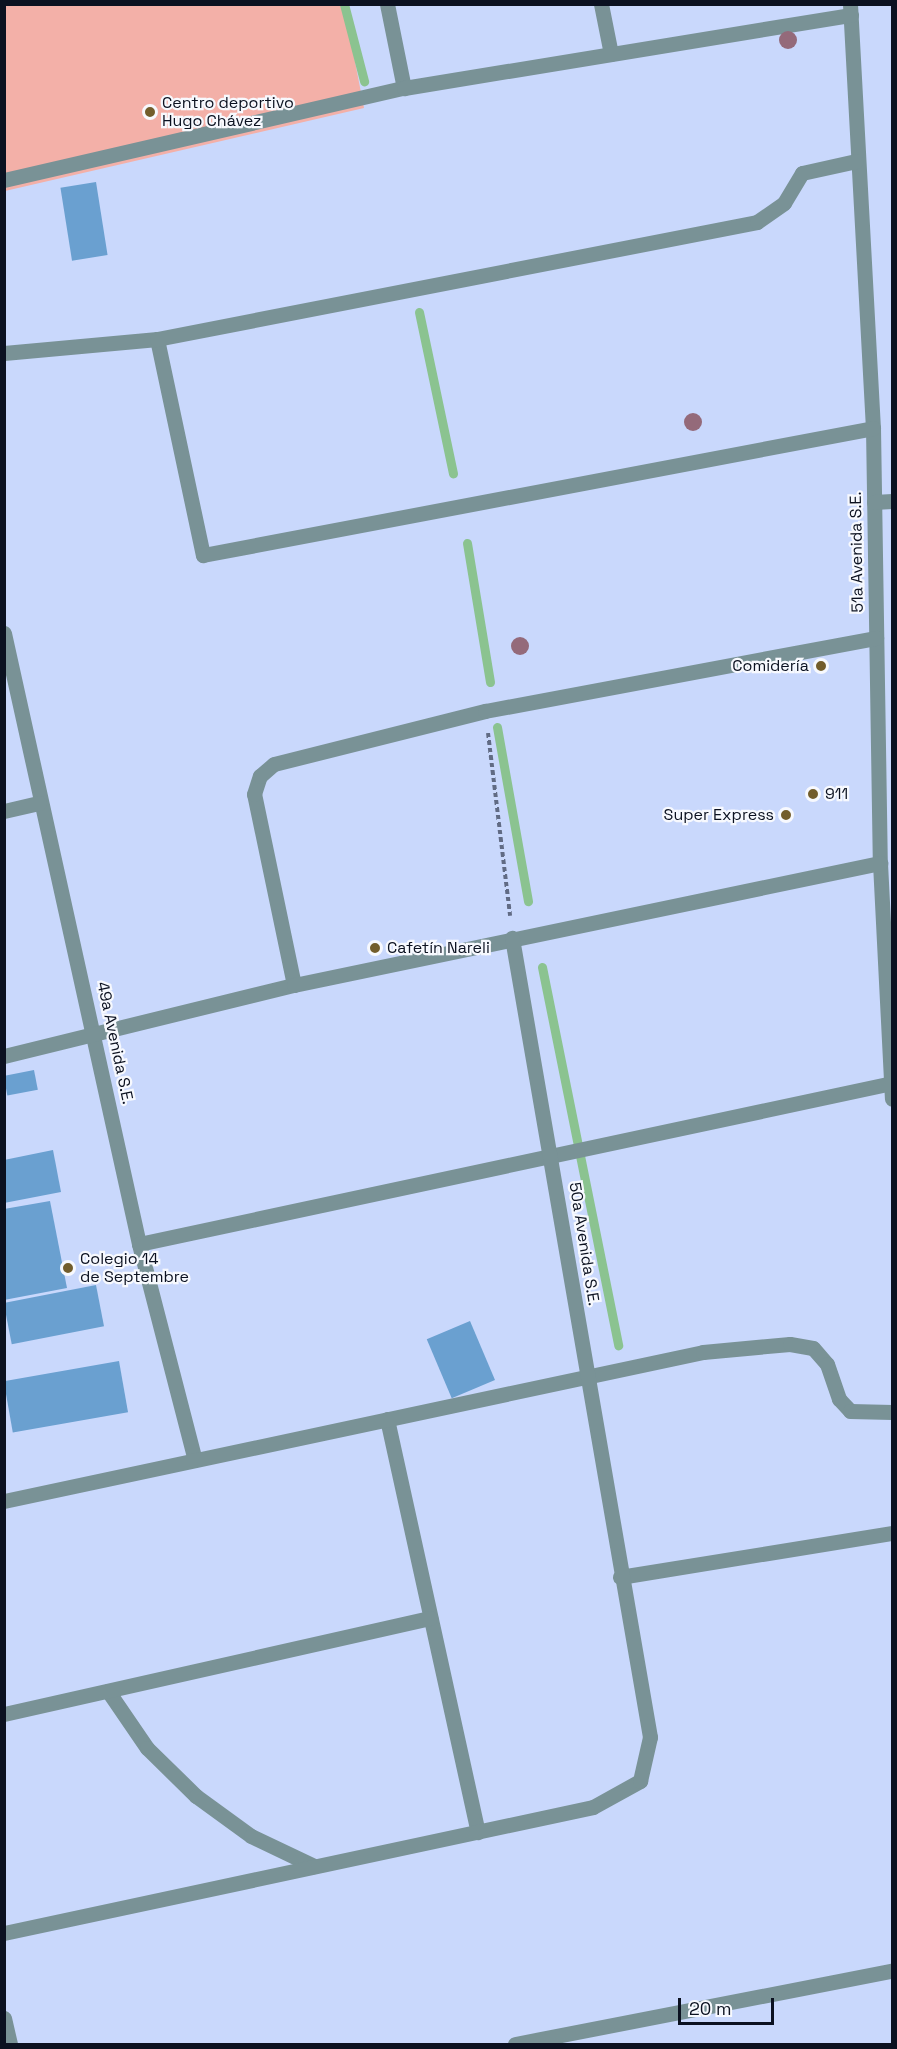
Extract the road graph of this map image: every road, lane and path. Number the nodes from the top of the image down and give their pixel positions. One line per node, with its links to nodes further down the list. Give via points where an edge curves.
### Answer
1 (387, 4): 5 (street)
2 (601, 4): 4 (street)
3 (850, 10): 4 (street); 6 (street, 51a Avenida S.E.)
4 (611, 54): 5 (street)
5 (404, 88): 7 (street)
6 (856, 161): 8 (street, via 802,173 784,203 756,222); 10 (street, 51a Avenida S.E.)
7 (4, 180)
8 (157, 339): 9 (street); 10 (street, via 203,555)
9 (4, 353)
10 (873, 428): 12 (street, 51a Avenida S.E.)
11 (892, 501): 12 (street)
12 (874, 502): 14 (street, 51a Avenida S.E.)
13 (4, 633): 16 (street, 49a Avenida S.E.)
14 (876, 638): 15 (street); 18 (street, 51a Avenida S.E.)
15 (485, 711): 19 (path); 20 (street, via 274,764 260,776 254,794)
16 (39, 802): 17 (street); 21 (street, 49a Avenida S.E.)
17 (4, 811)
18 (880, 863): 19 (street); 22 (street, 51a Avenida S.E.)
19 (512, 938): 20 (street); 26 (street, 50a Avenida S.E.)
20 (294, 985): 21 (street)
21 (97, 1036): 23 (street); 27 (street, 49a Avenida S.E.)
22 (891, 1047): 24 (street, 51a Avenida S.E.)
23 (4, 1056)
24 (892, 1083): 25 (street, 51a Avenida S.E.); 26 (street)
25 (892, 1099)
26 (557, 1155): 27 (street); 28 (street, 50a Avenida S.E.)
27 (139, 1244): 31 (street, 49a Avenida S.E.)
28 (586, 1377): 29 (street, via 703,1352 790,1344 813,1348 827,1364 838,1399 850,1411); 30 (street); 34 (street, 50a Avenida S.E.)
29 (892, 1412)
30 (387, 1419): 31 (street); 35 (street)
31 (195, 1460): 32 (street)
32 (4, 1501)
33 (892, 1533): 34 (street)
34 (620, 1577): 38 (street, 50a Avenida S.E., via 650,1737 639,1781 593,1807)
35 (430, 1618): 36 (street); 38 (street)
36 (108, 1691): 37 (street); 39 (street, via 147,1748 196,1796 252,1836)
37 (4, 1714)
38 (478, 1832): 39 (street)
39 (314, 1866): 40 (street)
40 (4, 1933)
41 (892, 1971): 44 (street)
42 (4, 2018): 43 (street)
43 (10, 2044)
44 (515, 2044)

